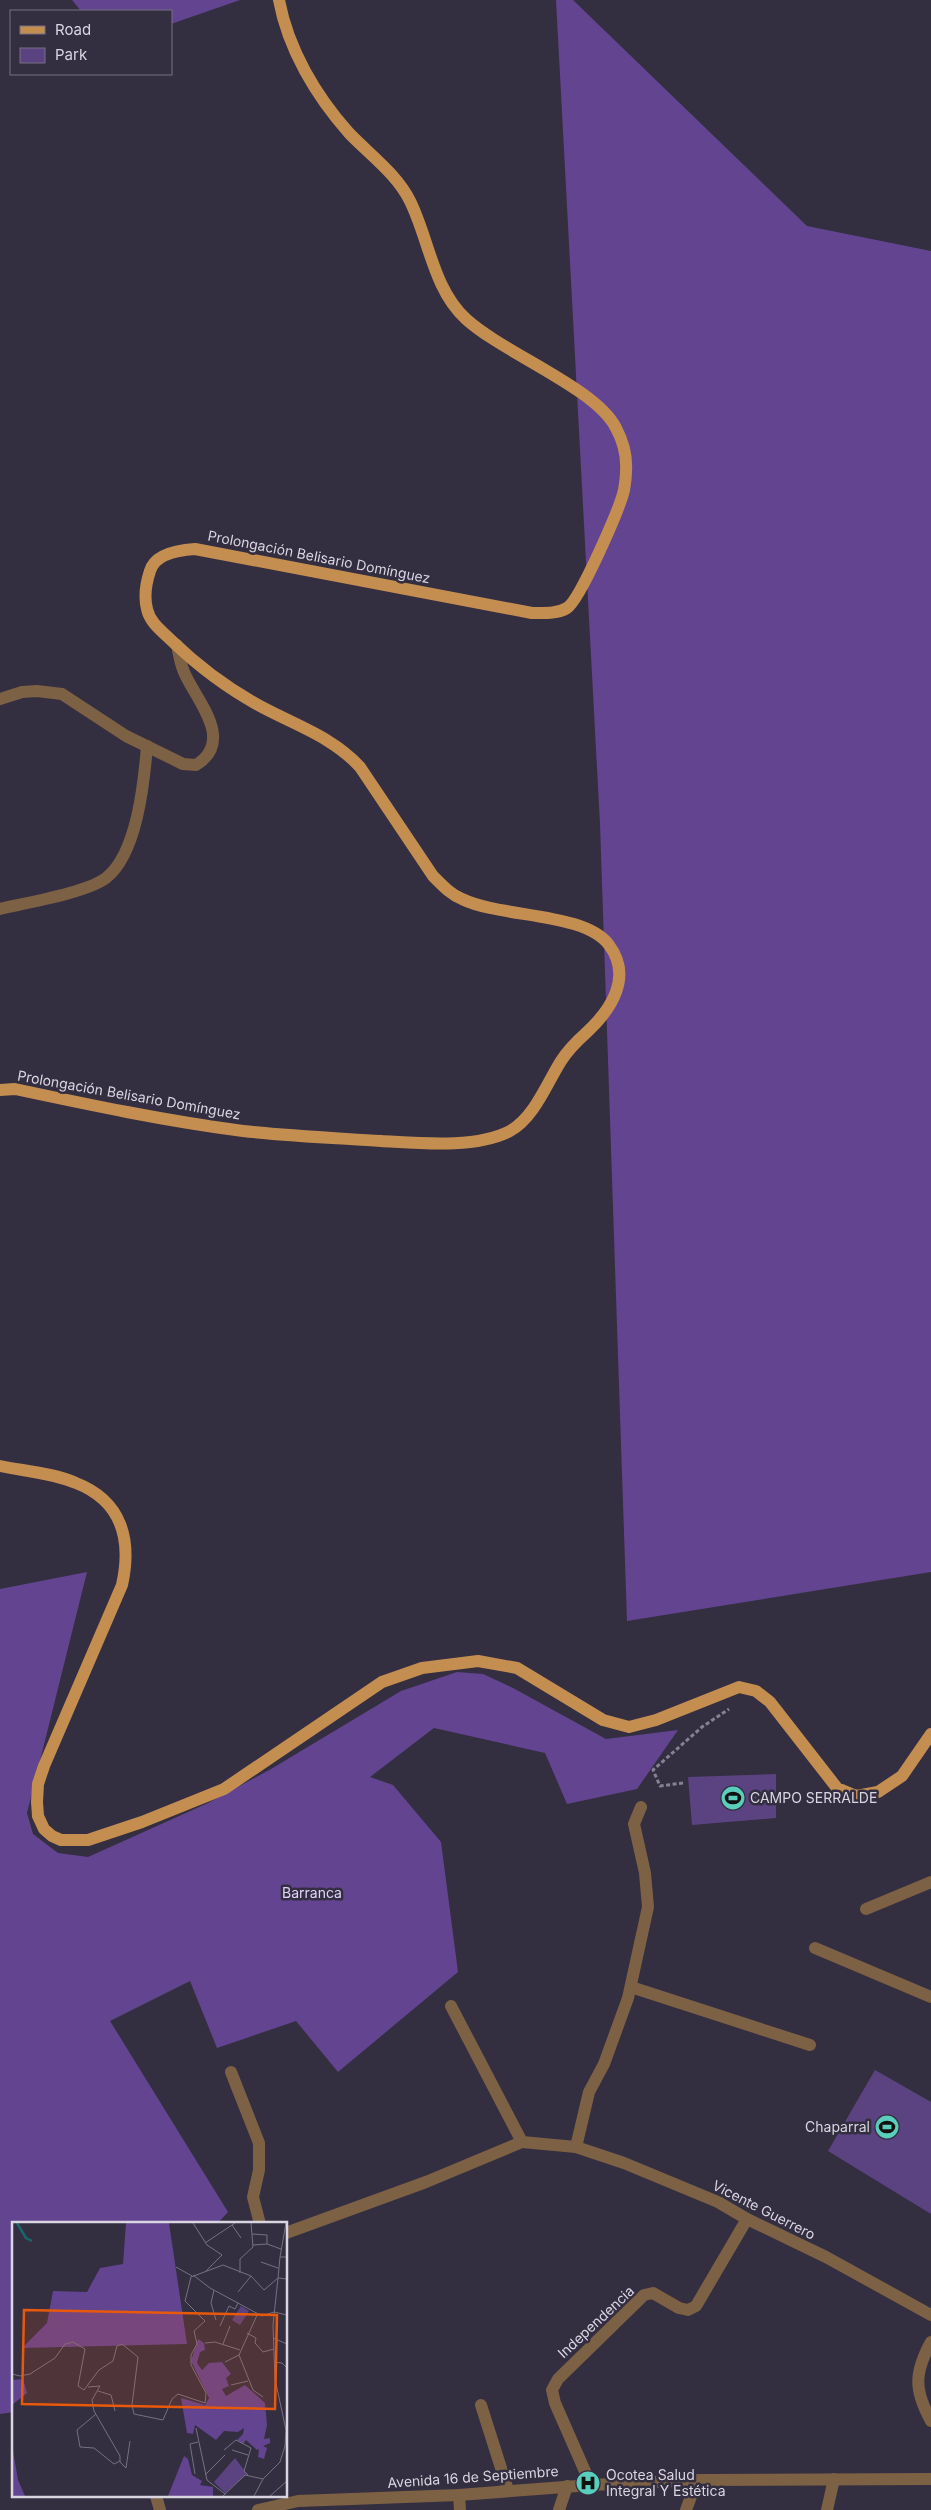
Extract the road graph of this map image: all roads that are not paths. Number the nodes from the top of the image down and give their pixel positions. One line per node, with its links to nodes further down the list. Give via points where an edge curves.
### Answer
1 (279, 0): 2 (main road, Prolongación Belisario Domínguez, via 291,40 320,96 409,199 451,301 481,332 586,396 604,411 616,427 624,449 624,491 583,588 568,608 558,612 532,613 209,550 181,550 168,554 151,568 146,595 146,608 152,621)
2 (177, 645): 4 (street, via 184,672 208,714 213,735 211,745 200,762 190,765); 6 (main road, Prolongación Belisario Domínguez, via 212,677 334,743 348,754 433,876 448,891 479,906 575,924 602,936 617,959 620,971 616,996 604,1015 562,1059 521,1123 501,1134 476,1140 397,1142 244,1131 143,1116 14,1089)
3 (0, 699): 4 (street, via 22,692 62,694)
4 (147, 746): 5 (street, via 144,786 128,842 115,869 91,885)
5 (0, 909)
6 (0, 1090)
7 (0, 1466): 8 (main road, via 75,1482 98,1494 111,1507 126,1540 127,1562 122,1585 38,1784 38,1816 44,1829 61,1840 88,1840 224,1789 382,1682 422,1668 478,1661 517,1668 603,1720 629,1727 656,1720 739,1687 756,1691 770,1702 837,1788 856,1796 878,1792 902,1776)
8 (931, 1734)
9 (641, 1807): 13 (street, via 634,1824 648,1907)
10 (931, 1882): 11 (street)
11 (866, 1908)
12 (815, 1948): 14 (street)
13 (630, 1987): 16 (street); 19 (street, via 604,2064 589,2092)
14 (931, 1997)
15 (451, 2006): 18 (street)
16 (810, 2045)
17 (231, 2072): 21 (street, via 259,2143 259,2170 252,2197)
18 (522, 2142): 19 (street, Vicente Guerrero); 22 (street, Vicente Guerrero, via 426,2182)
19 (576, 2147): 20 (street, Vicente Guerrero, via 718,2202)
20 (747, 2219): 23 (street, Vicente Guerrero, via 826,2257); 30 (street, Independencia, via 696,2306 688,2310 653,2293 644,2295 558,2379 552,2390 555,2403)
21 (259, 2222)
22 (288, 2232)
23 (931, 2315)
24 (931, 2342): 26 (street, via 919,2366 918,2388)
25 (481, 2405): 32 (street)
26 (931, 2421)
27 (834, 2479): 28 (street, Avenida 16 de Septiembre); 29 (street, Avenida 16 de Septiembre); 39 (street)
28 (931, 2479)
29 (697, 2480): 30 (street, Avenida 16 de Septiembre); 38 (street)
30 (591, 2485): 31 (street, Avenida 16 de Septiembre)
31 (567, 2486): 32 (street, Avenida 16 de Septiembre); 37 (street)
32 (508, 2490): 33 (street, Avenida 16 de Septiembre)
33 (459, 2495): 34 (street, Avenida 16 de Septiembre); 36 (street)
34 (297, 2505): 35 (street, Avenida 16 de Septiembre)
35 (258, 2510)
36 (460, 2510)
37 (559, 2510)
38 (686, 2510)
39 (827, 2510)

